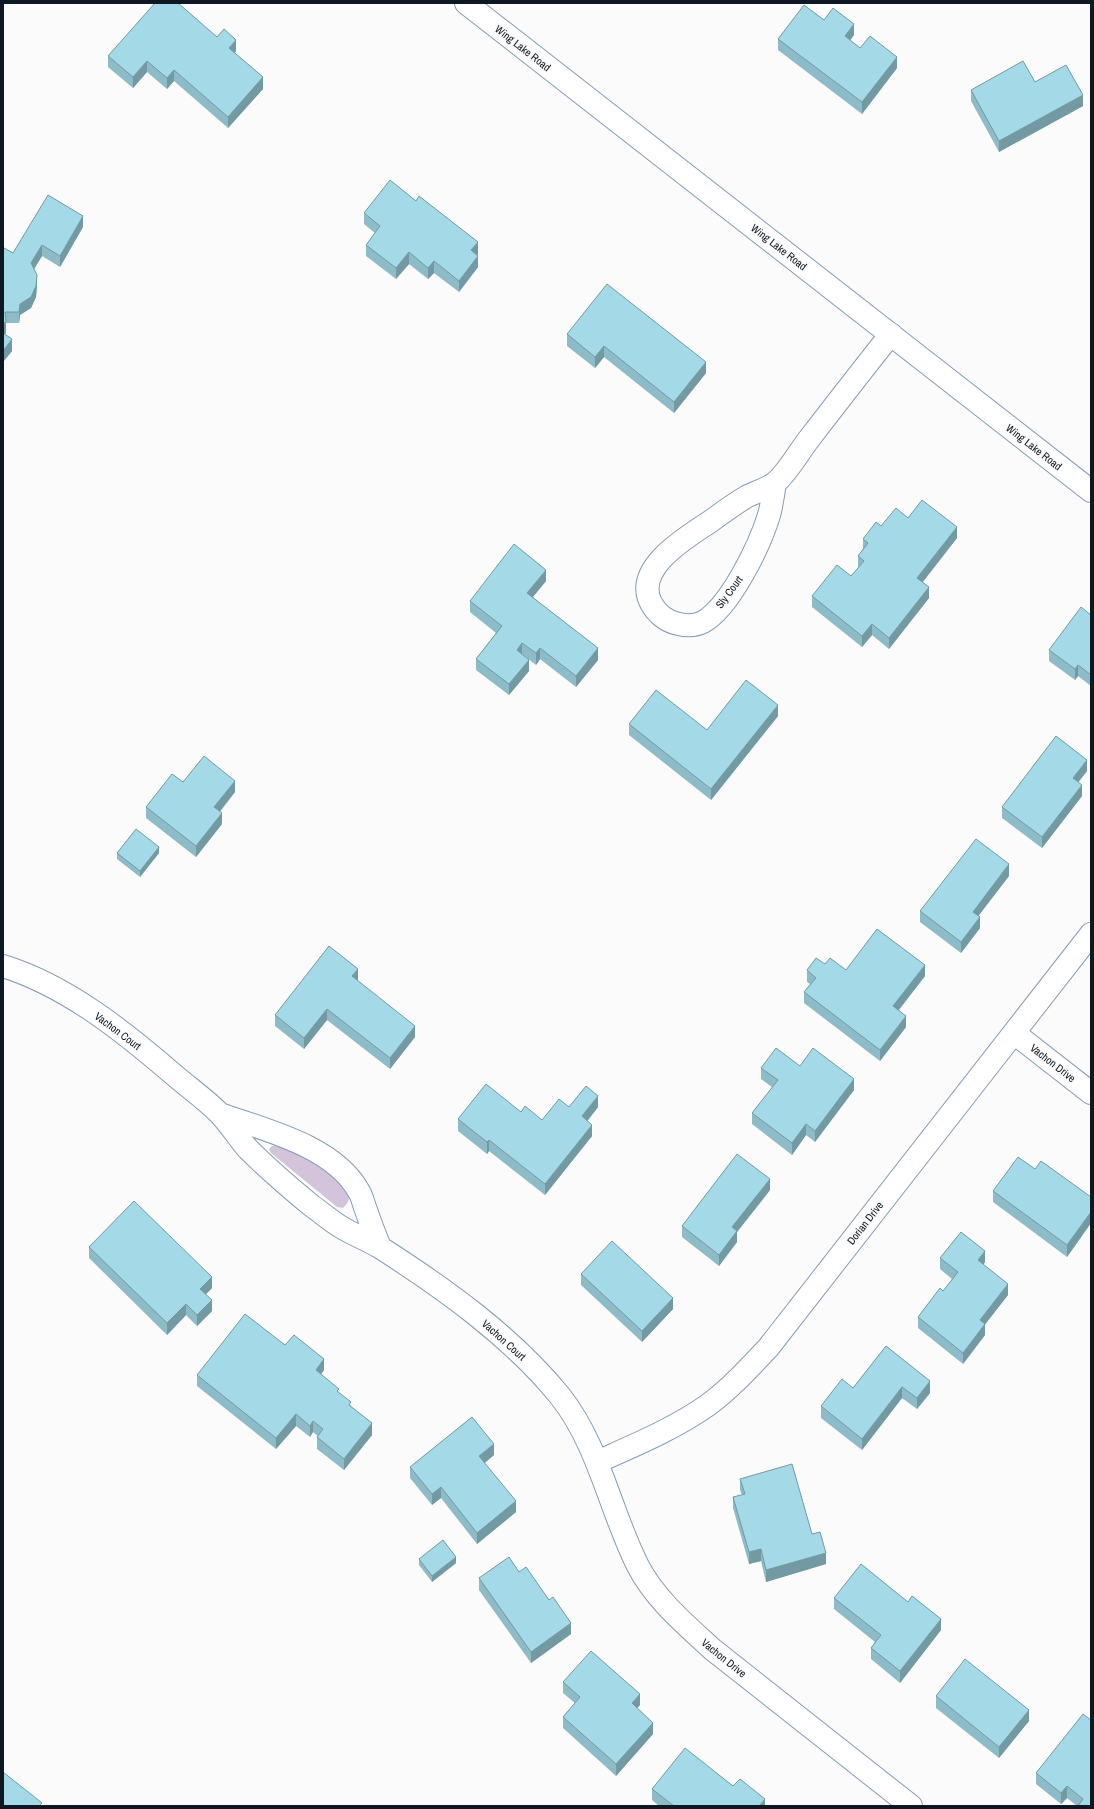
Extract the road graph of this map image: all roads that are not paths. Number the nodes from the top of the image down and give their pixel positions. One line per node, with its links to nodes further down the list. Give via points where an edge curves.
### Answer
1 (466, 3): 2 (street, Wing Lake Road)
2 (890, 334): 3 (street, Sly Court); 4 (street, Wing Lake Road)
3 (775, 483): 3 (street, Sly Court, via 745,498 668,551 650,575 647,587 648,597 654,609 674,623 688,626 703,622 720,607 739,582 755,549 768,516)
4 (1091, 491)
5 (1091, 934): 7 (street, Dorian Drive)
6 (3, 966): 9 (street, Vachon Court, via 86,1007 150,1054)
7 (1014, 1033): 8 (street, Vachon Drive); 11 (street, Dorian Drive, via 768,1348 748,1370 687,1418 654,1437)
8 (1091, 1093)
9 (220, 1114): 10 (street, Vachon Court, via 246,1147 278,1178 340,1226); 10 (street, Vachon Court, via 307,1146 332,1162 358,1190)
10 (380, 1247): 11 (street, Vachon Court, via 477,1315 528,1361 561,1398)
11 (597, 1462): 12 (street, Vachon Drive, via 626,1538 656,1594 712,1649)
12 (910, 1806)

